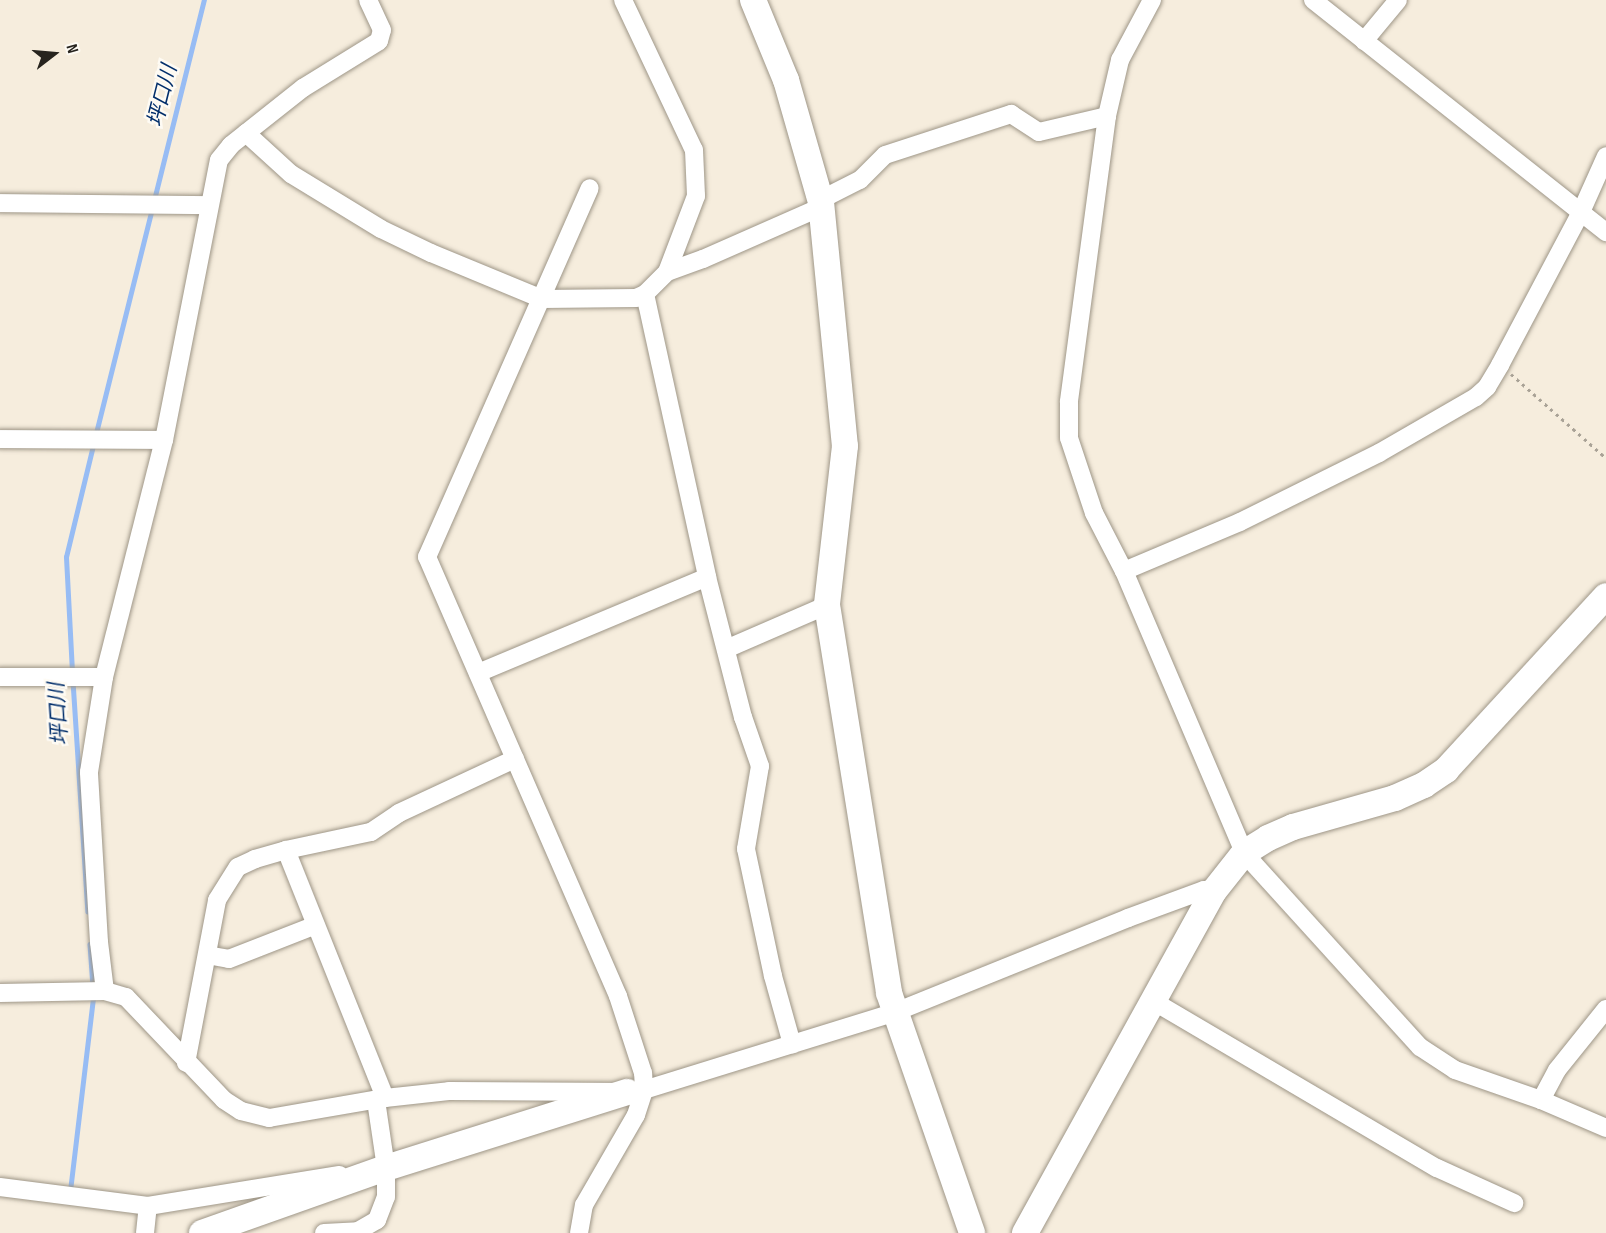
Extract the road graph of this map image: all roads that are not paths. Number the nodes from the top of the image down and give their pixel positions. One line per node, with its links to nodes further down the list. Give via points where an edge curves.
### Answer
1 (369, 0): 9 (street, via 382,30 379,41 303,88)
2 (623, 0): 17 (street, via 694,150 696,196)
3 (753, 0): 12 (street, via 786,80)
4 (1152, 0): 8 (street, via 1120,60)
5 (1313, 0): 7 (street)
6 (1398, 0): 7 (street)
7 (1364, 41): 15 (street)
8 (1107, 117): 12 (street, via 1039,132 1011,114 885,155 860,180); 22 (street, via 1069,402 1069,438 1094,513)
9 (246, 133): 14 (street, via 219,160); 19 (street, via 291,174 381,229)
10 (1606, 156): 15 (street)
11 (590, 188): 19 (street)
12 (821, 202): 17 (street, via 814,210); 25 (street, via 845,446)
13 (0, 203): 14 (street)
14 (208, 205): 21 (street)
15 (1581, 212): 16 (street); 22 (street, via 1500,365 1476,397 1379,453 1240,522)
16 (1606, 232)
17 (667, 272): 18 (street)
18 (645, 294): 19 (street, via 636,298); 23 (street)
19 (542, 299): 27 (street, via 427,557)
20 (0, 439): 21 (street)
21 (164, 440): 29 (street)
22 (1124, 571): 32 (street)
23 (707, 577): 26 (street); 27 (street)
24 (1605, 599): 32 (street, via 1446,770 1395,798 1293,827)
25 (827, 605): 26 (street); 40 (street)
26 (726, 649): 41 (street, via 760,766 747,834 748,866)
27 (478, 673): 30 (street)
28 (0, 677): 29 (street)
29 (104, 677): 36 (street, via 89,772)
30 (514, 759): 31 (street, via 399,813 371,832); 43 (street, via 618,996 643,1073)
31 (286, 850): 34 (street); 35 (street, via 238,867 228,879 217,900)
32 (1244, 853): 33 (street); 45 (street, via 1420,1047 1455,1070)
33 (1214, 891): 38 (street); 40 (street, via 1204,890 1128,918)
34 (316, 925): 35 (street, via 229,959); 44 (street)
35 (207, 955): 42 (street)
36 (105, 991): 37 (street); 42 (street, via 126,997)
37 (0, 993)
38 (1153, 1001): 49 (street, via 1437,1168); 56 (street)
39 (1606, 1009): 45 (street, via 1557,1070)
40 (893, 1013): 41 (street); 55 (street)
41 (792, 1044): 43 (street)
42 (186, 1063): 44 (street, via 224,1101 241,1111 269,1118)
43 (635, 1090): 44 (street, via 449,1091); 47 (street); 54 (street, via 636,1114 584,1205)
44 (380, 1099): 47 (street)
45 (1541, 1100): 46 (street)
46 (1606, 1128)
47 (386, 1168): 50 (street); 52 (street); 53 (street, via 387,1197 377,1220 358,1231)
48 (0, 1187): 50 (street)
49 (1514, 1203)
50 (148, 1206): 51 (street)
51 (145, 1233)
52 (202, 1233)
53 (324, 1233)
54 (579, 1233)
55 (972, 1233)
56 (1025, 1233)

